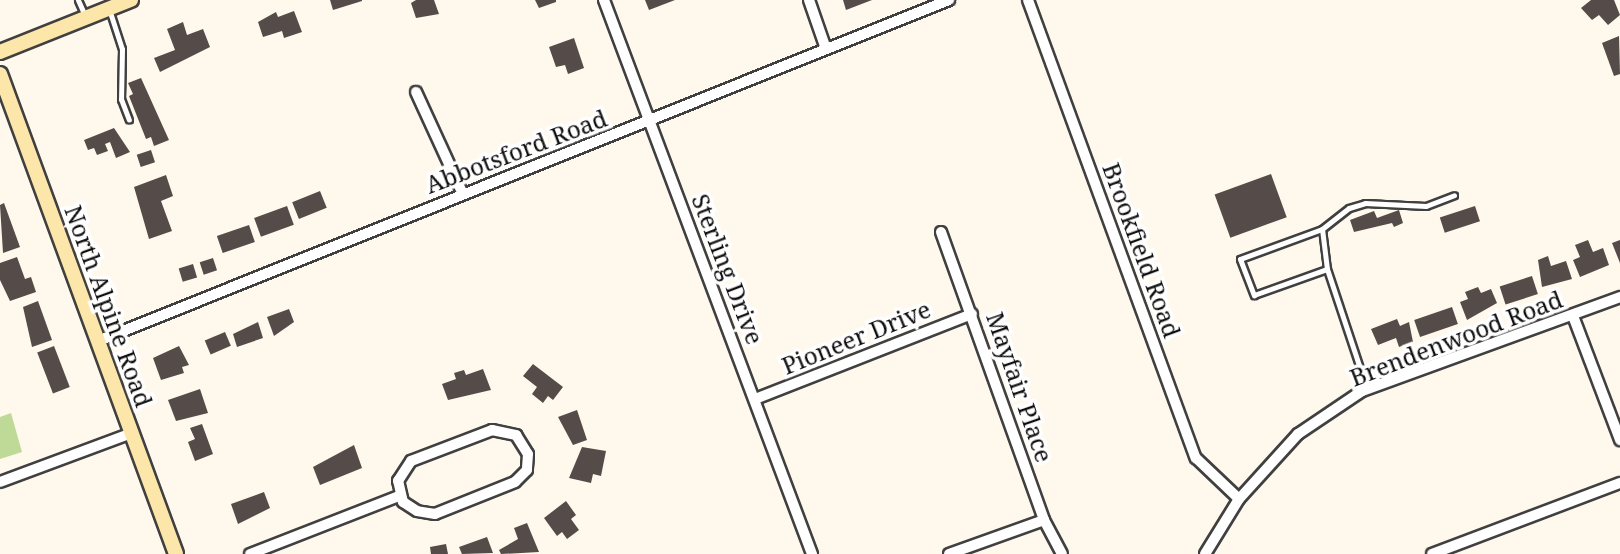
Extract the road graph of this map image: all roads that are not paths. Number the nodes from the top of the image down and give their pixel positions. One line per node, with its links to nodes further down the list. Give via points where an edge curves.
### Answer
1 (78, 0): 8 (lane)
2 (131, 0): 7 (main road)
3 (604, 0): 14 (street, Sterling Drive)
4 (809, 0): 9 (street)
5 (949, 0): 9 (street, Abbotsford Road)
6 (1028, 0): 31 (street, Brookfield Road, via 1196,458)
7 (109, 9): 8 (main road); 13 (lane, via 122,49 121,99)
8 (86, 18): 10 (main road)
9 (825, 46): 14 (street, Abbotsford Road)
10 (0, 52)
11 (0, 74): 23 (main road, North Alpine Road)
12 (416, 92): 15 (street)
13 (129, 120)
14 (650, 122): 15 (street, Abbotsford Road); 25 (street, Sterling Drive)
15 (463, 194): 23 (street, Abbotsford Road)
16 (1454, 195): 17 (lane, via 1426,206 1365,203 1349,208)
17 (1322, 229): 19 (lane); 19 (lane, via 1240,259 1254,295)
18 (941, 232): 21 (street, Mayfair Place)
19 (1326, 269): 24 (lane)
20 (1620, 297): 22 (street, Brendenwood Road)
21 (972, 314): 25 (street, Pioneer Drive); 32 (street, Mayfair Place)
22 (1573, 316): 24 (street, Brendenwood Road); 27 (street)
23 (98, 341): 26 (main road, North Alpine Road)
24 (1367, 389): 31 (street, Brendenwood Road, via 1298,434)
25 (755, 399): 35 (street, Sterling Drive)
26 (132, 433): 28 (street); 33 (main road, North Alpine Road)
27 (1620, 440)
28 (0, 482)
29 (1620, 483): 39 (street)
30 (399, 496): 30 (street, via 418,511 435,514 515,482 527,470 528,454 516,435 492,430 411,461 399,476); 34 (street)
31 (1239, 499): 38 (street, Brendenwood Road)
32 (1044, 520): 36 (street); 37 (street, Mayfair Place)
33 (176, 554)
34 (250, 554)
35 (812, 554)
36 (949, 554)
37 (1062, 554)
38 (1205, 554)
39 (1432, 554)

